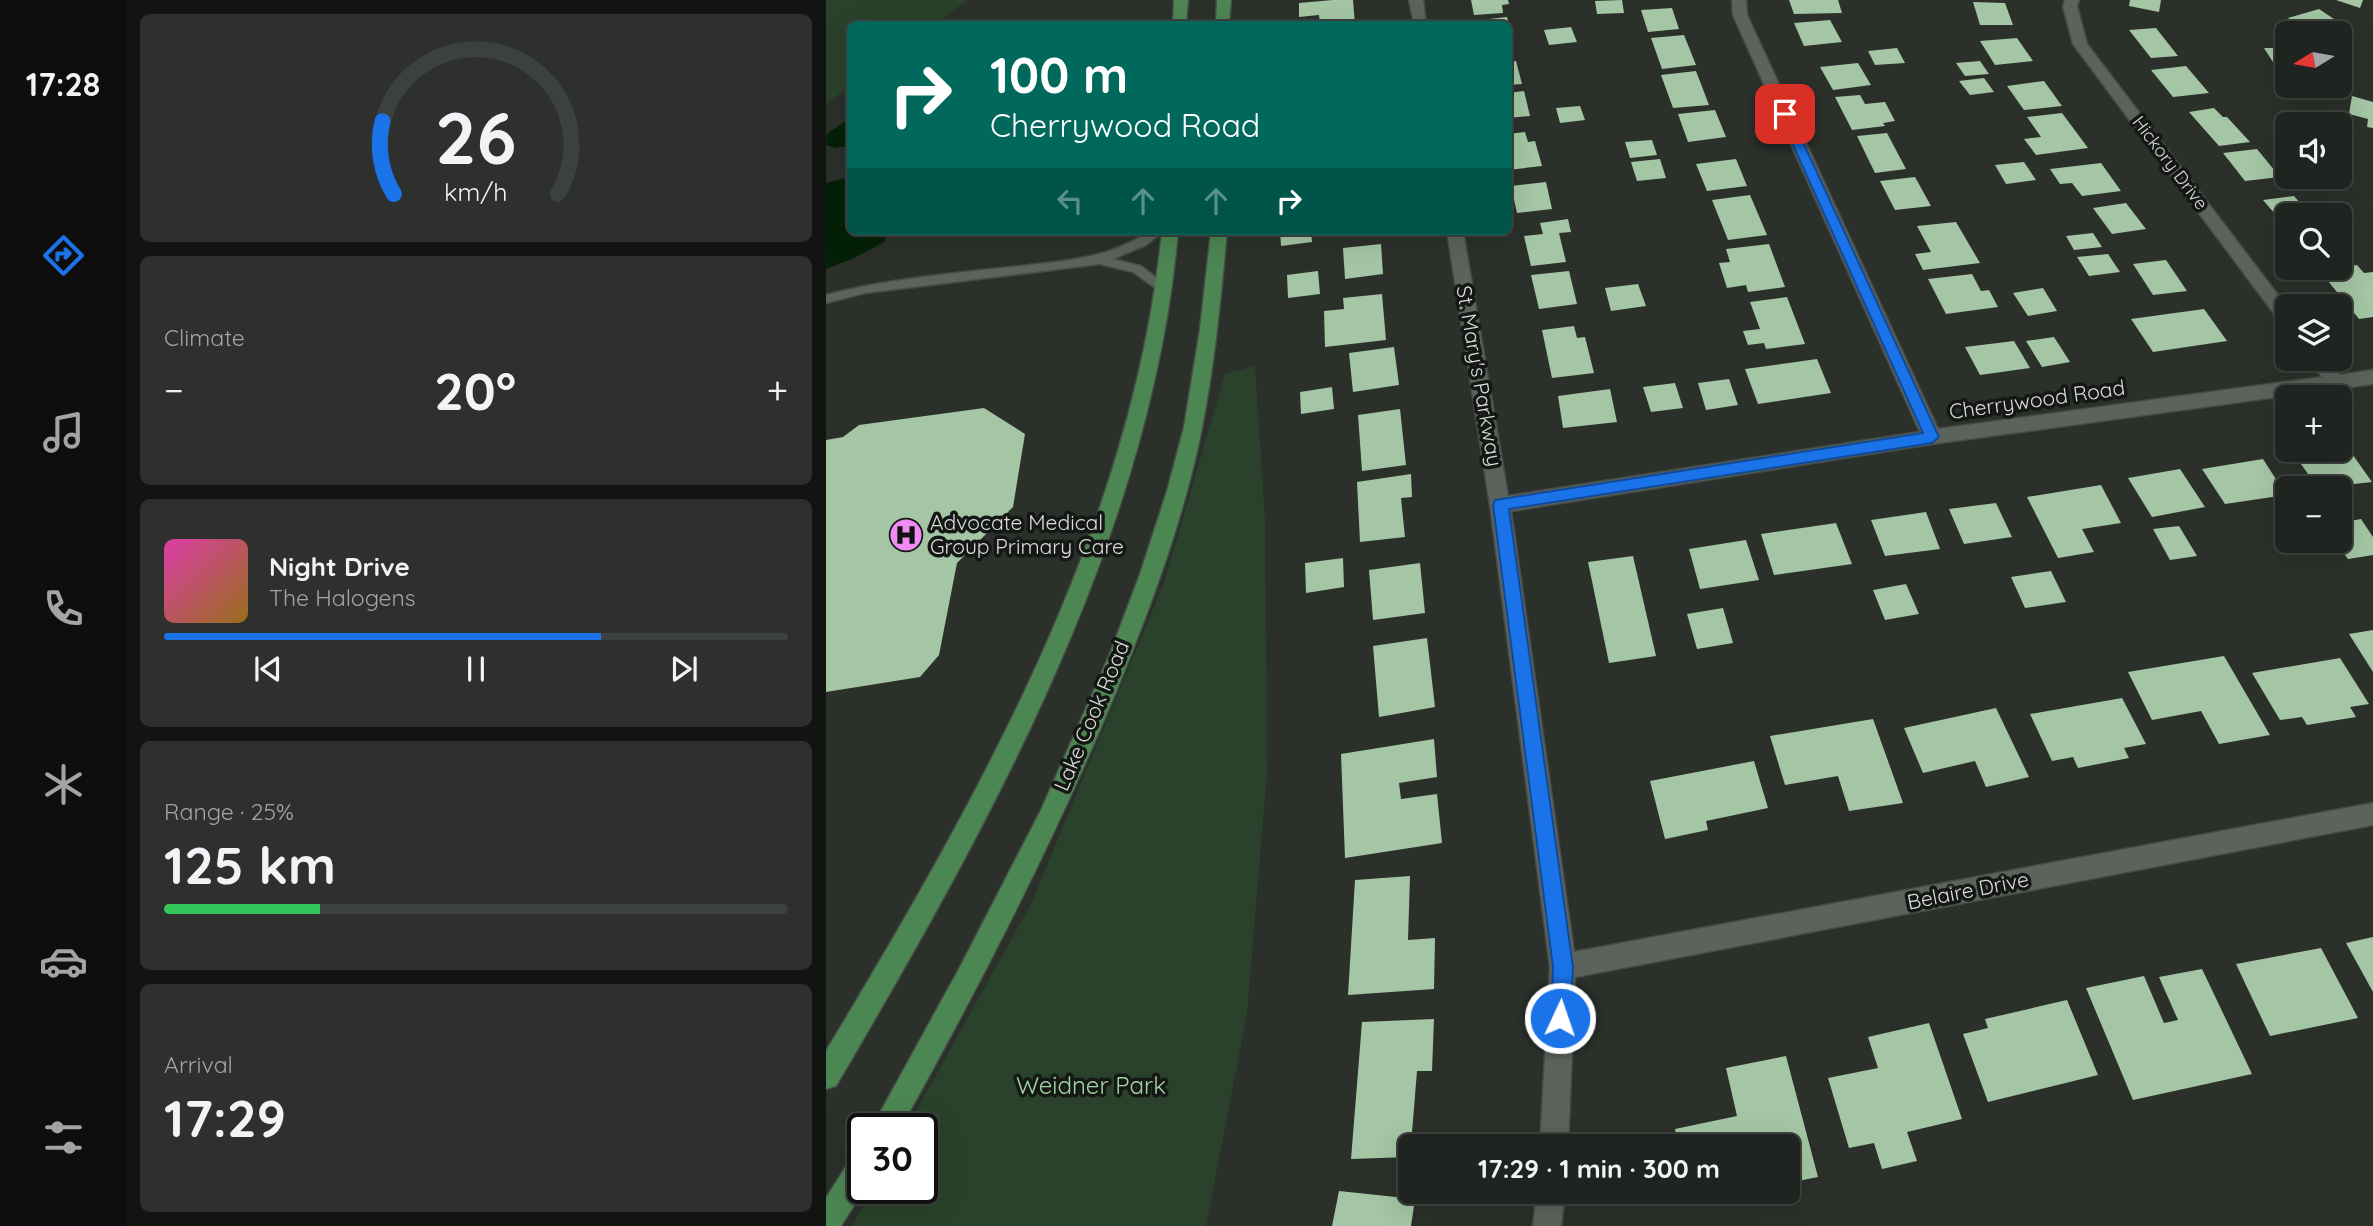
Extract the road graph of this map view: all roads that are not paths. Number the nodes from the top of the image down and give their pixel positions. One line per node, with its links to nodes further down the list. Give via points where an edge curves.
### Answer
1 (1181, 0): 6 (main road)
2 (1224, 0): 7 (main road)
3 (1416, 0): 8 (street)
4 (1740, 0): 20 (street, via 1740,15)
5 (2072, 0): 16 (street, Hickory Drive, via 2080,44)
6 (1180, 21)
7 (1223, 21)
8 (1420, 21)
9 (1152, 235): 13 (lane)
10 (1170, 235): 14 (main road)
11 (1219, 235): 25 (main road, Lake Cook Road, via 1206,358 1177,490 1109,688 948,1019)
12 (1456, 235): 21 (street, St. Mary's Parkway)
13 (1100, 260): 14 (lane, via 1137,269); 15 (lane, via 864,289)
14 (1164, 290): 24 (main road, via 1152,360 1112,503 1070,615 934,893)
15 (826, 299)
16 (2275, 302)
17 (2327, 371): 19 (street)
18 (2373, 377): 19 (street, Cherrywood Road)
19 (2336, 383): 20 (street, Cherrywood Road)
20 (1932, 437): 21 (street, Cherrywood Road)
21 (1500, 505): 23 (street, St. Mary's Parkway)
22 (2373, 814): 23 (street, Belaire Drive)
23 (1563, 967): 26 (street, St. Mary's Parkway)
24 (826, 1076)
25 (894, 1113)
26 (1555, 1134)
27 (847, 1191): 29 (main road)
28 (1550, 1204): 30 (street)
29 (826, 1224)
30 (1547, 1226)

